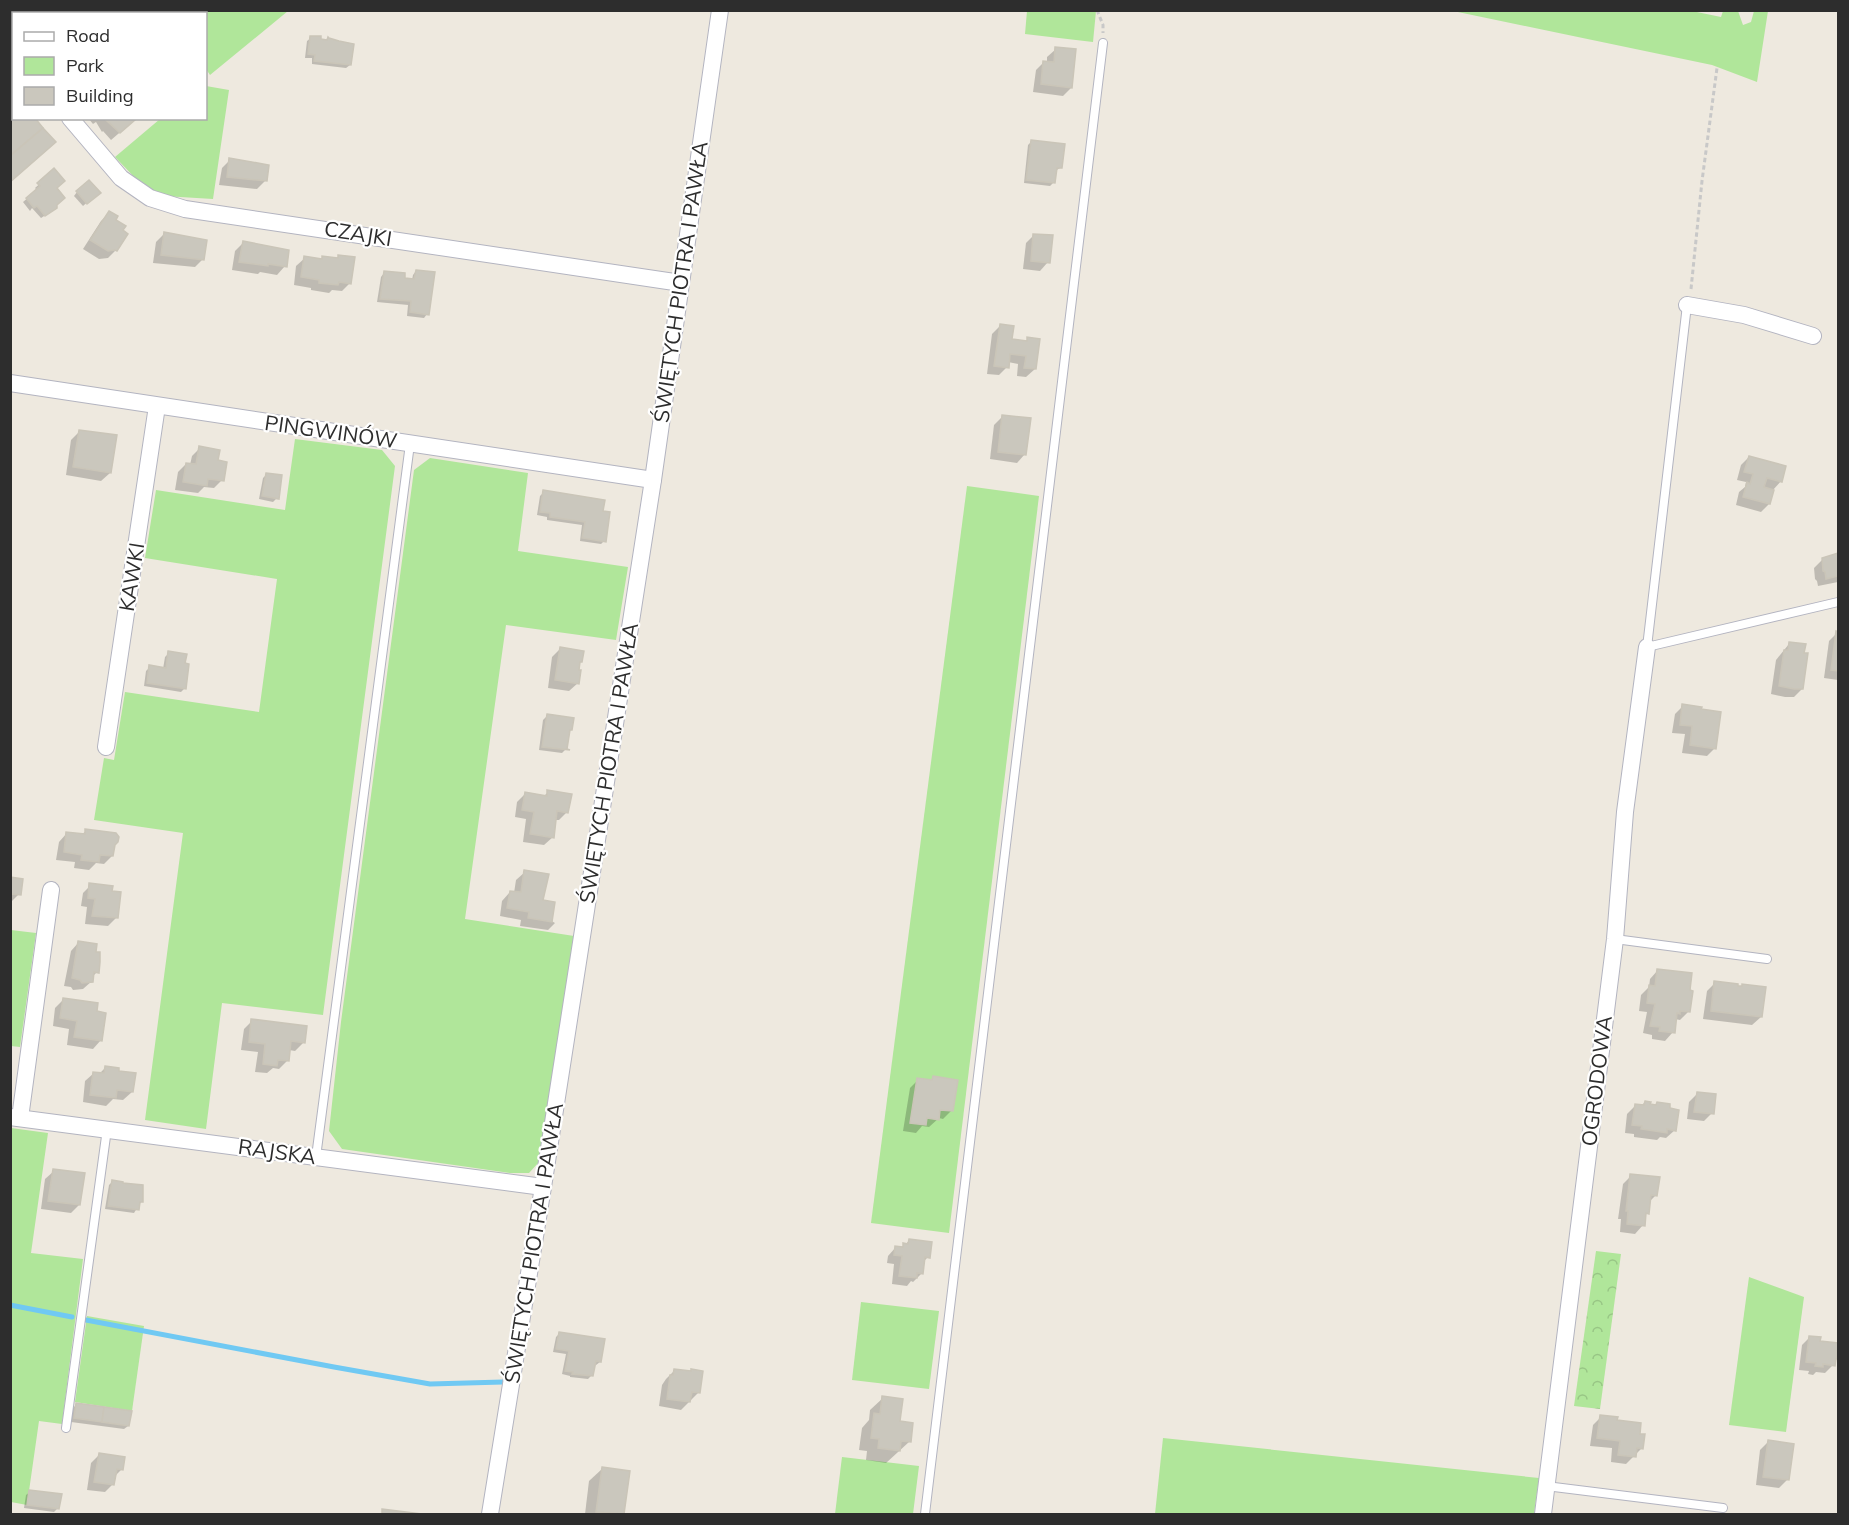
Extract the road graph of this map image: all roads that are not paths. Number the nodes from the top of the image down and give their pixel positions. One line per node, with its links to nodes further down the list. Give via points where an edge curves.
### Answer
1 (720, 10): 4 (street, ŚWIĘTYCH PIOTRA I PAWŁA)
2 (1103, 43): 25 (lane)
3 (72, 120): 4 (street, CZAJKI, via 121,178 150,198 185,208)
4 (681, 283): 10 (street, ŚWIĘTYCH PIOTRA I PAWŁA)
5 (1687, 305): 6 (street, via 1744,315); 12 (lane)
6 (1814, 336)
7 (10, 383): 8 (street, PINGWINÓW)
8 (158, 406): 9 (street, PINGWINÓW); 13 (street, KAWKI)
9 (410, 444): 10 (street, PINGWINÓW); 19 (lane)
10 (652, 480): 20 (street, ŚWIĘTYCH PIOTRA I PAWŁA)
11 (1839, 603): 12 (lane)
12 (1647, 647): 15 (street, OGRODOWA, via 1625,812)
13 (106, 747)
14 (51, 890): 17 (street)
15 (1615, 939): 16 (lane); 22 (street, OGRODOWA)
16 (1767, 959)
17 (15, 1117): 18 (street, RAJSKA)
18 (107, 1129): 19 (street, RAJSKA); 21 (lane)
19 (316, 1157): 20 (street, RAJSKA)
20 (543, 1187): 24 (street, ŚWIĘTYCH PIOTRA I PAWŁA)
21 (66, 1428)
22 (1546, 1486): 23 (lane); 26 (street, OGRODOWA)
23 (1723, 1508)
24 (490, 1515)
25 (925, 1515)
26 (1543, 1515)

